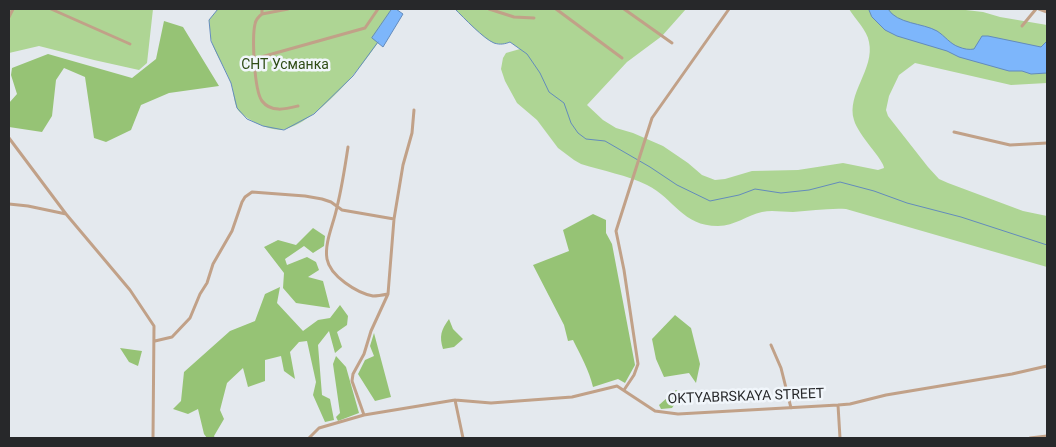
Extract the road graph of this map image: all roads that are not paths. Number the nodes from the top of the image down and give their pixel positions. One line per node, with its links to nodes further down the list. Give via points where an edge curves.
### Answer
1 (12, 9): 13 (street)
2 (51, 9): 17 (street)
3 (262, 9): 12 (street)
4 (288, 9): 12 (street)
5 (378, 9): 19 (street, via 365,28)
6 (489, 9): 14 (street, via 514,17)
7 (556, 9): 18 (street)
8 (624, 9): 16 (street)
9 (729, 9): 34 (street, via 652,118 616,231 638,364)
10 (1038, 9): 11 (street); 15 (street)
11 (1047, 12)
12 (262, 14): 19 (street, via 255,25)
13 (9, 17)
14 (534, 18)
15 (1022, 26)
16 (672, 43)
17 (130, 44)
18 (622, 58)
19 (254, 59): 20 (street, via 262,101 270,108 283,110)
20 (298, 106)
21 (414, 110): 29 (street)
22 (954, 132): 24 (street, via 1010,145)
23 (9, 138): 28 (street)
24 (1047, 143)
25 (348, 147): 27 (street)
26 (9, 204): 28 (street)
27 (338, 206): 29 (street, via 342,210); 30 (street, via 326,250 331,270 347,285 363,293 375,296); 31 (street, via 305,196 252,192 245,197 190,318 172,337)
28 (66, 214): 31 (street, via 137,300 154,326)
29 (394, 219): 30 (street)
30 (388, 294): 38 (street, via 353,374 352,381)
31 (155, 341): 40 (street)
32 (771, 345): 37 (street, via 781,368)
33 (1047, 366): 36 (street, OKTYABRSKAYA STREET)
34 (624, 390): 35 (street, via 617,386 572,397 491,403); 37 (street, OKTYABRSKAYA STREET, via 655,411 678,414)
35 (455, 400): 38 (street); 42 (street)
36 (838, 405): 37 (street, OKTYABRSKAYA STREET); 43 (street)
37 (791, 408)
38 (364, 415): 41 (street, via 319,428)
39 (1047, 436): 44 (street)
40 (153, 438)
41 (308, 438)
42 (463, 438)
43 (840, 438)
44 (1030, 438)

